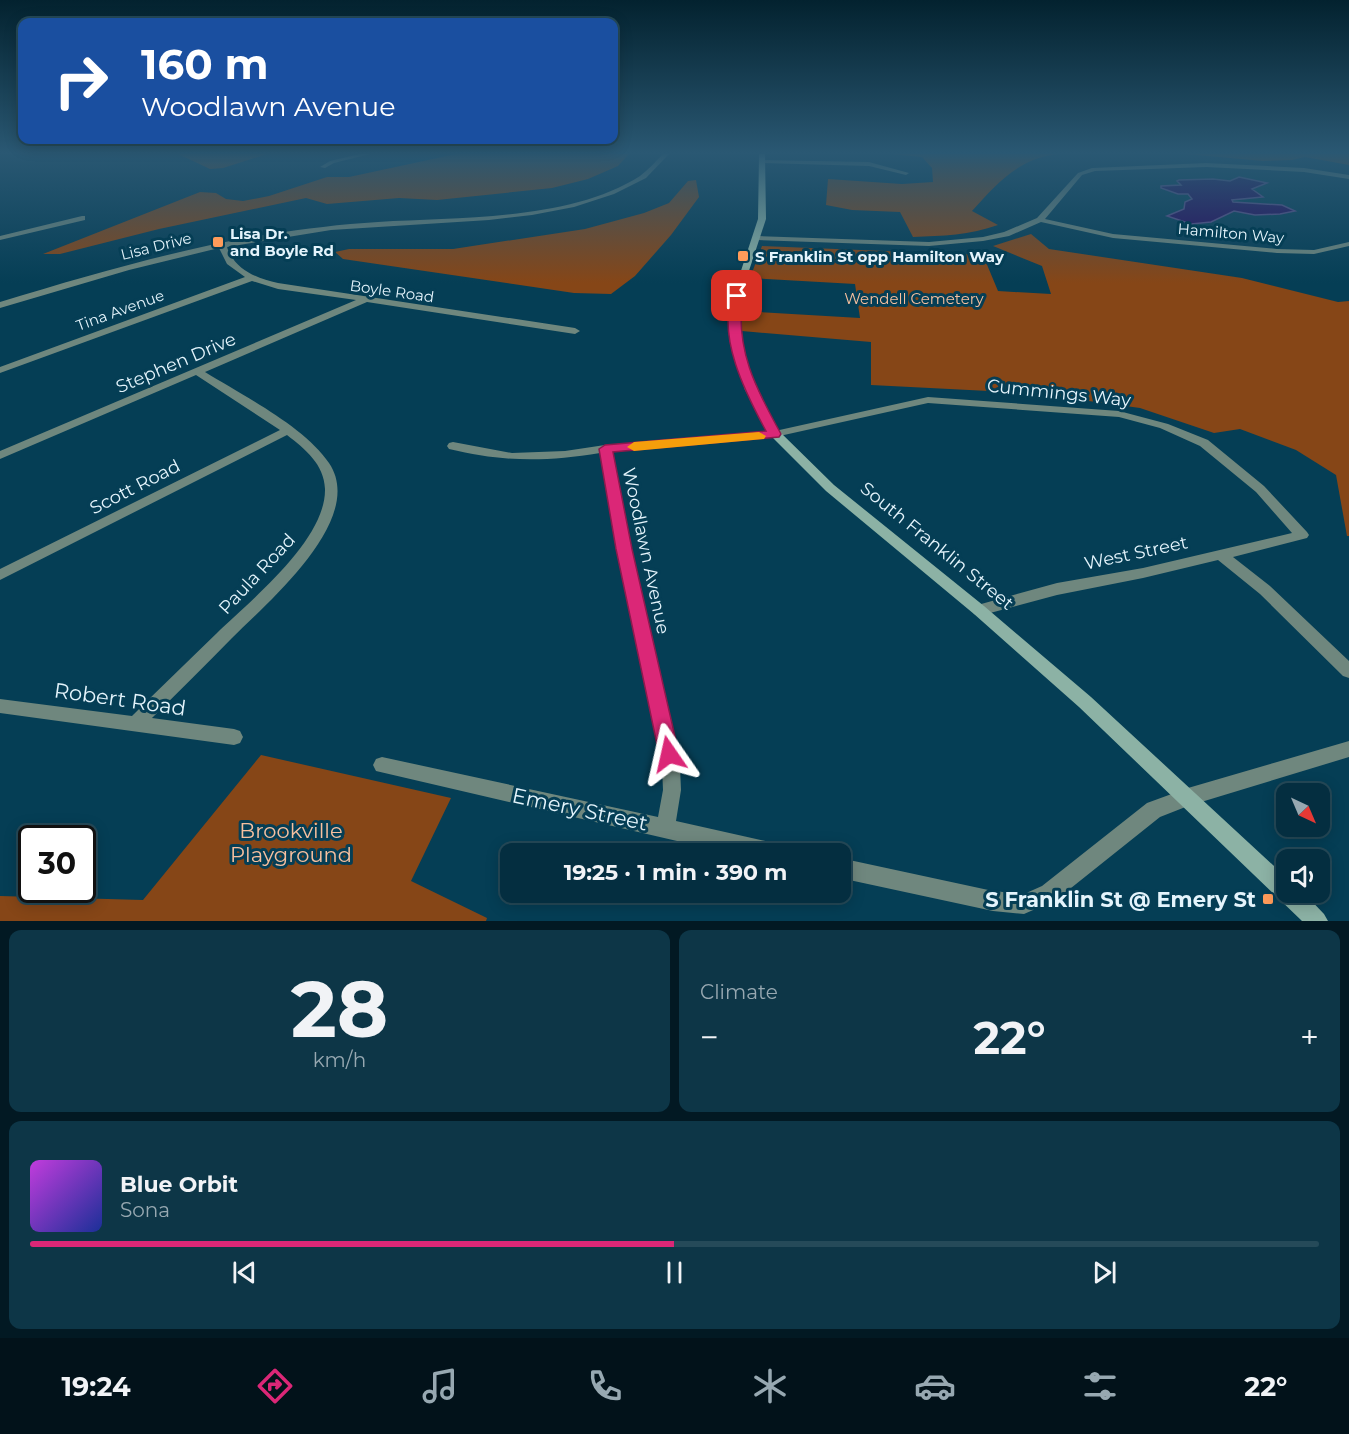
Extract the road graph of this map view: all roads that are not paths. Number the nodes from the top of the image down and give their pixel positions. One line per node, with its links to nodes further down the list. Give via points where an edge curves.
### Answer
1 (596, 197): 9 (street, Lisa Drive, via 494,217 330,228)
2 (764, 197): 7 (main road, South Franklin Street)
3 (1060, 197): 5 (street)
4 (82, 218): 6 (street)
5 (1040, 220): 7 (street, via 1006,234 939,244); 8 (street, Hamilton Way, via 1113,236 1278,251 1314,252)
6 (0, 238)
7 (758, 238): 17 (main road, South Franklin Street, via 737,296 734,322 750,390)
8 (1349, 244)
9 (222, 245): 10 (street, Boyle Road, via 232,265); 12 (street, Lisa Drive, via 120,269)
10 (251, 278): 11 (street, Boyle Road, via 296,290); 14 (street, Tina Avenue)
11 (364, 300): 13 (street, Boyle Road); 15 (street, Stephen Drive)
12 (0, 305)
13 (575, 331)
14 (0, 370)
15 (198, 372): 16 (street, Paula Road); 20 (street, Stephen Drive)
16 (286, 431): 23 (street, Scott Road); 27 (street, Paula Road, via 316,455 330,480 331,493 321,526 288,573)
17 (774, 434): 19 (street, Woodlawn Avenue); 21 (street, Cummings Way, via 928,400 1119,414 1164,426 1204,444 1260,489); 24 (main road, South Franklin Street, via 830,488)
18 (453, 446): 19 (street, via 520,459)
19 (605, 449): 32 (street, Woodlawn Avenue, via 671,767)
20 (0, 455)
21 (1302, 535): 22 (street, West Street)
22 (1220, 554): 24 (street, West Street); 25 (street, via 1265,590)
23 (0, 575)
24 (979, 610): 31 (main road, South Franklin Street)
25 (1349, 671)
26 (0, 706): 27 (street, Robert Road)
27 (135, 724): 28 (street, Robert Road)
28 (234, 737)
29 (1349, 749): 31 (street)
30 (382, 765): 32 (street, Emery Street)
31 (1188, 797): 34 (street, via 1154,810 1049,893 1024,904); 35 (main road, South Franklin Street)
32 (666, 827): 33 (street, Emery Street)
33 (733, 843)
34 (851, 870)
35 (1276, 881)
36 (1298, 903): 37 (main road, South Franklin Street)
37 (1317, 921)

